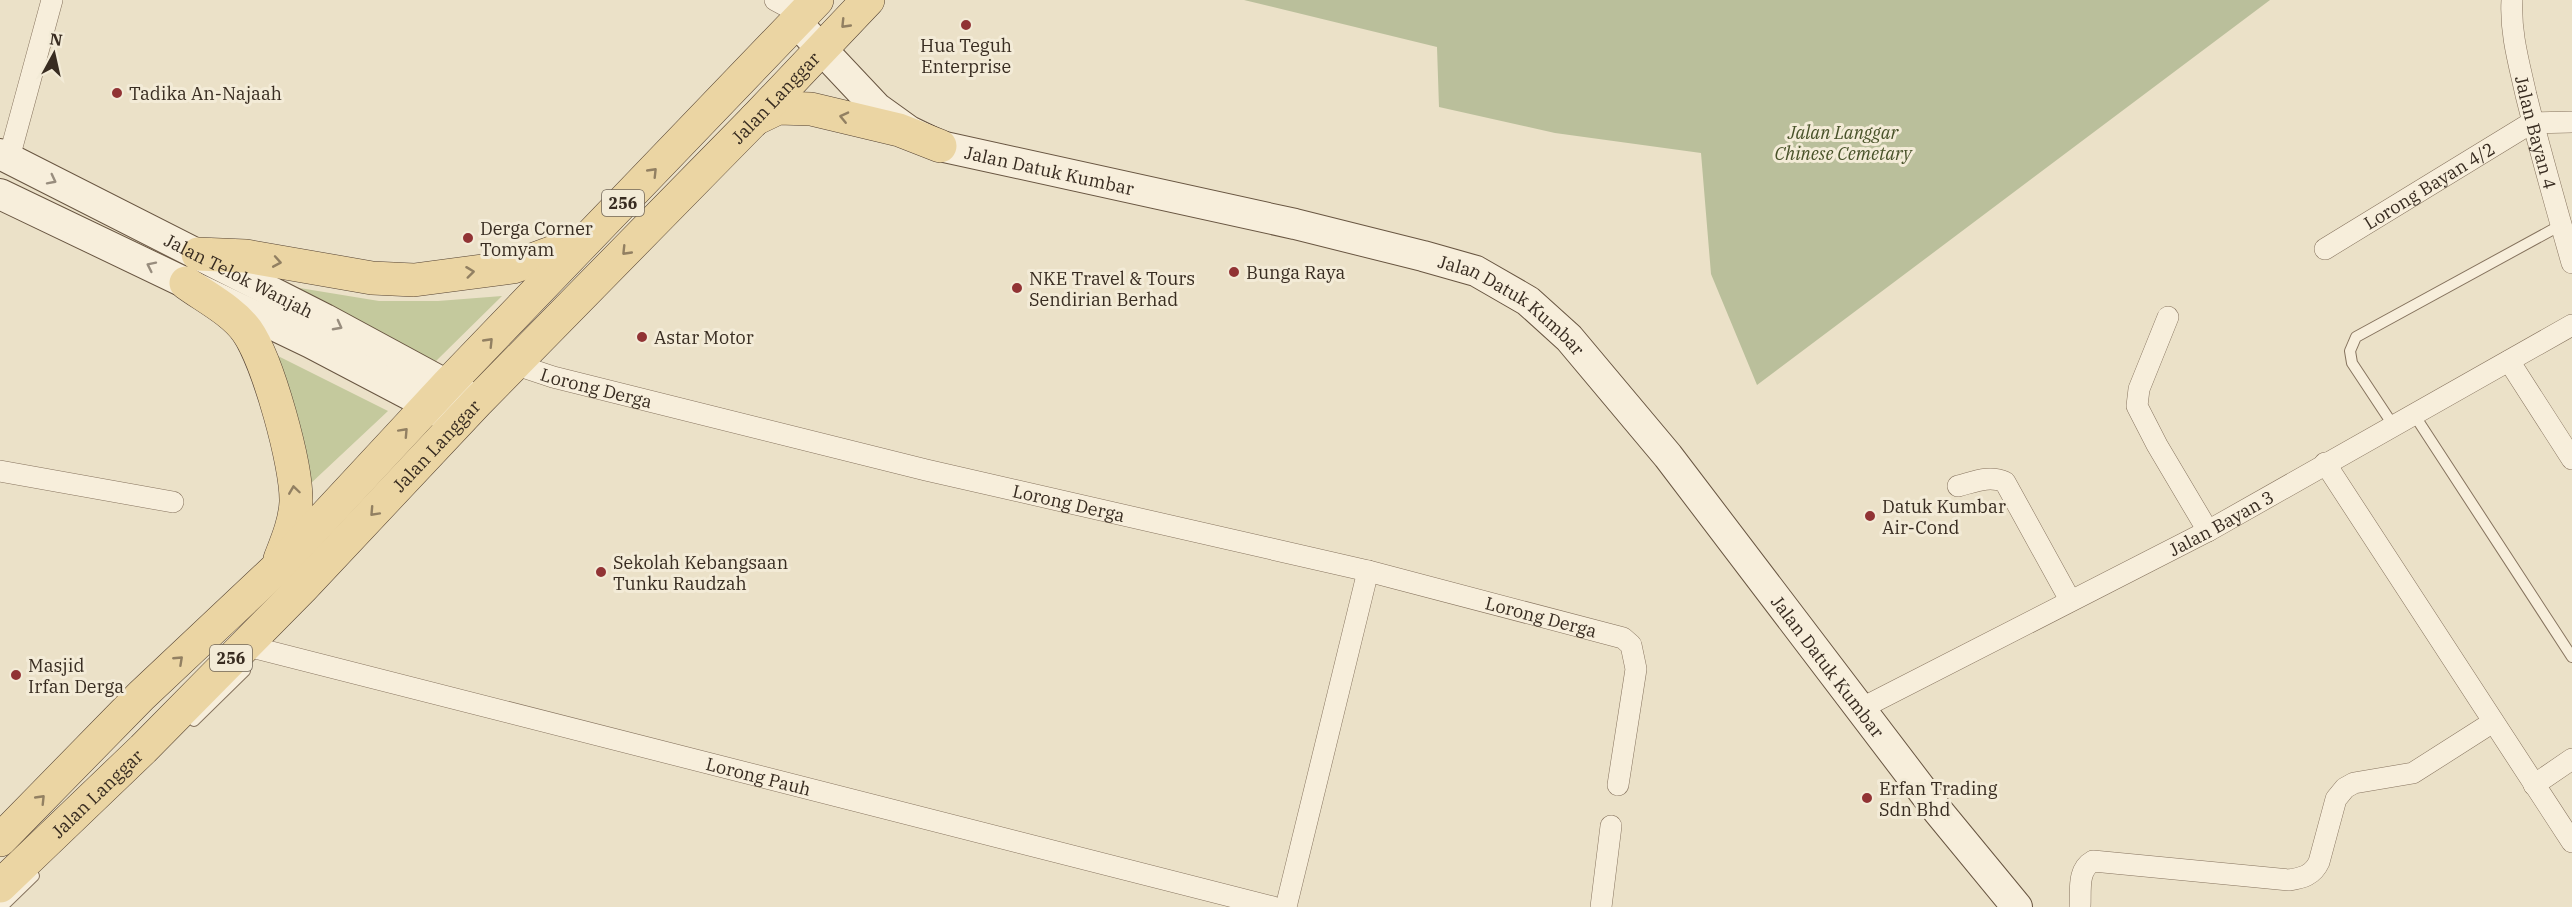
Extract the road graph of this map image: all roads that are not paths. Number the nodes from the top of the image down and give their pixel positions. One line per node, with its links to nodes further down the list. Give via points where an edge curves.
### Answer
1 (52, 0): 10 (street)
2 (868, 0): 5 (main road, Jalan Langgar / 256, one-way to 5)
3 (2512, 0): 8 (street, Jalan Bayan 4, via 2514,41)
4 (798, 9): 5 (main road, Jalan Datuk Kumbar); 13 (main road, Jalan Langgar / 256, one-way to 4)
5 (821, 49): 6 (main road, Jalan Langgar / 256); 9 (main road, Jalan Datuk Kumbar, via 877,108 909,131)
6 (755, 119): 9 (main road, one-way to 6, via 899,130 811,110 778,108); 20 (main road, Jalan Langgar / 256, one-way to 20)
7 (2572, 122): 8 (street)
8 (2531, 123): 12 (street, Jalan Bayan 4); 14 (street, Lorong Bayan 4/2)
9 (940, 146): 36 (main road, Jalan Datuk Kumbar, via 1284,221 1423,256 1476,271 1528,301 1569,338 1668,456)
10 (5, 156): 16 (main road, Jalan Telok Wanjah, one-way to 16)
11 (0, 194): 16 (main road, Jalan Telok Wanjah, one-way to 11)
12 (2564, 216): 15 (street, Jalan Bayan 4); 24 (lane, via 2356,337 2350,351 2352,363)
13 (590, 238): 16 (main road, one-way to 13, via 246,256 372,278 414,280 513,267); 21 (main road, Jalan Langgar / 256, one-way to 13)
14 (2325, 249)
15 (2572, 263)
16 (192, 269): 21 (main road, Jalan Telok Wanjah, via 311,343); 31 (main road, one-way to 16, via 296,501 289,453 274,397 247,332)
17 (2168, 317): 30 (street, via 2139,389 2137,406)
18 (2572, 325): 19 (street, Jalan Bayan 3)
19 (2509, 361): 23 (street, Jalan Bayan 3); 25 (street)
20 (514, 364): 22 (main road, Jalan Langgar / 256); 32 (street, Lorong Derga, via 926,470)
21 (438, 394): 22 (main road, Jalan Telok Wanjah); 31 (main road, Jalan Langgar / 256, one-way to 21)
22 (467, 413): 35 (main road, Jalan Langgar / 256, one-way to 35, via 302,588)
23 (2413, 413): 24 (street, Jalan Bayan 3); 34 (lane)
24 (2393, 425): 26 (street, Jalan Bayan 3)
25 (2572, 459)
26 (2325, 463): 30 (street, Jalan Bayan 3); 37 (street)
27 (0, 471): 29 (street)
28 (1958, 486): 33 (street, via 1982,479 2005,482)
29 (173, 502)
30 (2208, 531): 33 (street, Jalan Bayan 3)
31 (278, 567): 43 (main road, Jalan Langgar / 256, one-way to 31, via 141,696)
32 (1368, 571): 40 (street, Lorong Derga, via 1623,638 1631,645 1636,669); 49 (street)
33 (2070, 600): 36 (street, Jalan Bayan 3)
34 (2572, 657)
35 (244, 658): 38 (lane); 46 (main road, Jalan Langgar / 256); 48 (street, Lorong Pauh)
36 (1862, 708): 51 (main road, Jalan Datuk Kumbar, via 1938,811)
37 (2493, 722): 41 (street); 52 (street, via 2413,773 2345,788 2336,799 2319,862 2309,875 2289,880 2093,861 2082,872)
38 (186, 728)
39 (2572, 759): 41 (street)
40 (1618, 784)
41 (2534, 785): 44 (street)
42 (1611, 826): 50 (street)
43 (0, 840)
44 (2572, 842)
45 (44, 866): 47 (lane)
46 (0, 886)
47 (2, 907)
48 (1273, 907)
49 (1286, 907)
50 (1601, 907)
51 (2017, 907)
52 (2080, 907)

